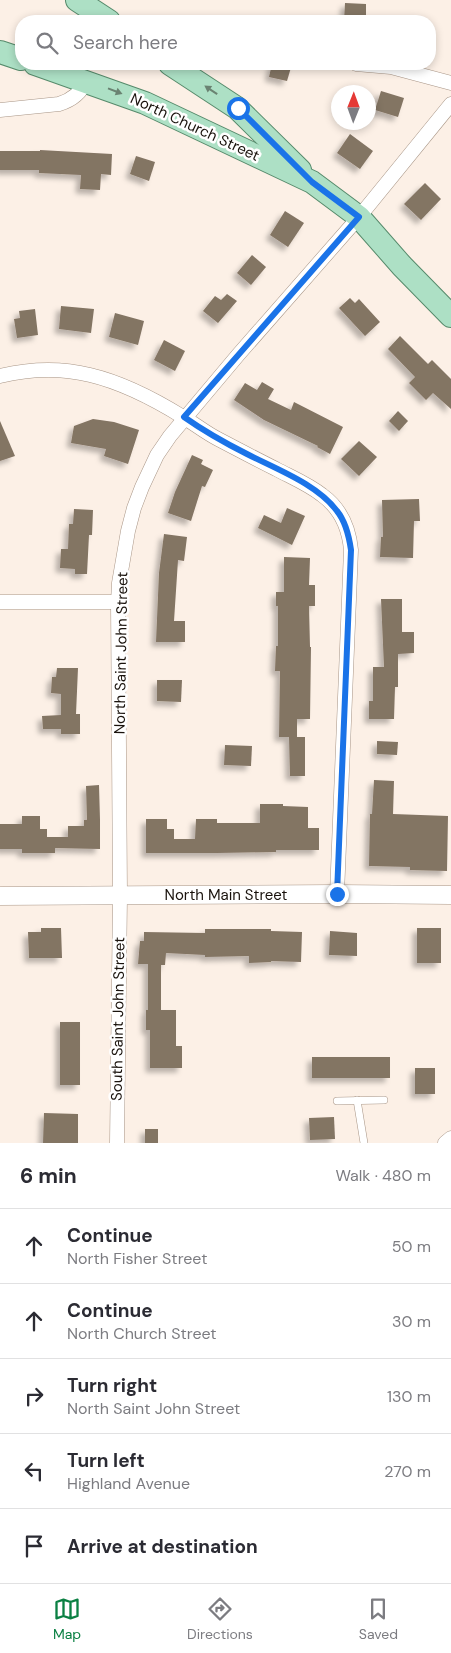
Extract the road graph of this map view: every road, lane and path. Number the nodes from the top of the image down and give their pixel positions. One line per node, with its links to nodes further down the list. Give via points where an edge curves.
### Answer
1 (77, 0): 2 (main road)
2 (100, 15)
3 (0, 52): 4 (main road)
4 (15, 57)
5 (53, 70): 8 (main road, North Church Street)
6 (179, 70): 12 (main road, one-way to 6, via 238,108)
7 (402, 70): 9 (street)
8 (86, 81): 11 (street, via 78,95 67,102); 12 (main road, North Church Street, one-way to 12, via 181,118)
9 (451, 83)
10 (451, 104): 13 (street, North Saint John Street)
11 (0, 110)
12 (312, 182): 13 (main road, North Church Street)
13 (359, 217): 14 (main road, North Church Street); 16 (street, North Saint John Street)
14 (451, 316)
15 (0, 376): 16 (street, via 38,370 89,375 125,386)
16 (184, 417): 18 (street, North Saint John Street, via 157,455 134,508); 19 (street, via 214,437 322,495 338,511 346,527 351,550)
17 (0, 602): 18 (street)
18 (118, 602): 22 (street, North Saint John Street)
19 (337, 894): 20 (street, North Main Street); 22 (street, North Main Street)
20 (451, 895)
21 (0, 896): 22 (street, North Main Street)
22 (120, 896): 27 (street, South Saint John Street)
23 (357, 1100): 24 (lane); 25 (lane); 28 (lane)
24 (384, 1100)
25 (337, 1101)
26 (451, 1138): 29 (street)
27 (117, 1143)
28 (364, 1143)
29 (445, 1143)

